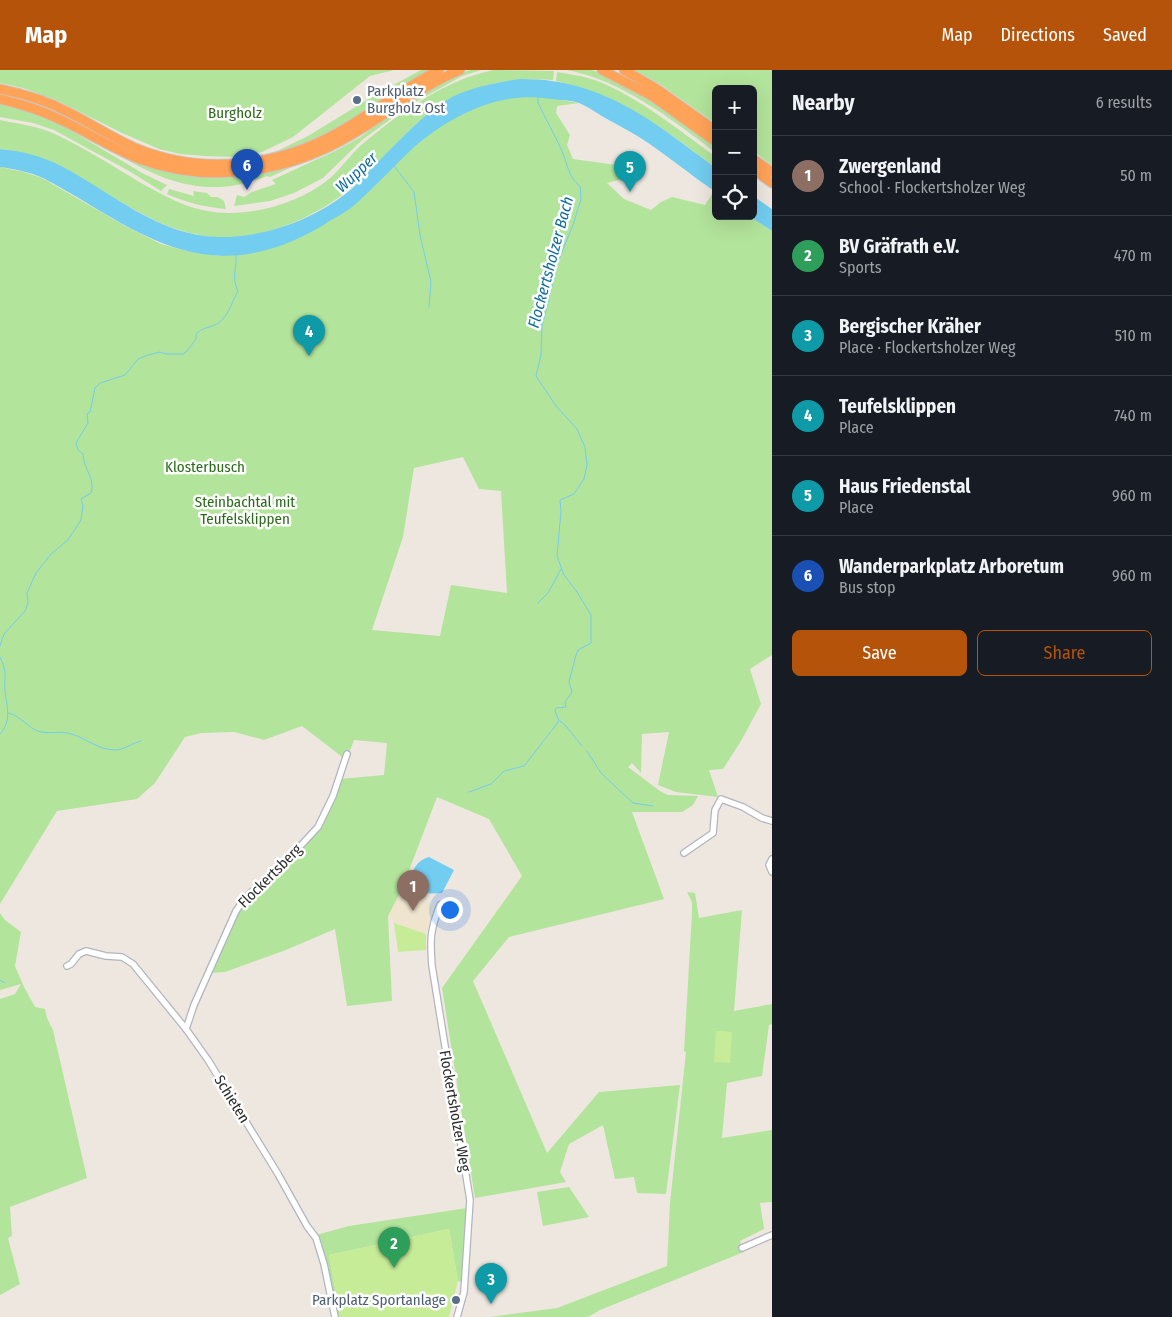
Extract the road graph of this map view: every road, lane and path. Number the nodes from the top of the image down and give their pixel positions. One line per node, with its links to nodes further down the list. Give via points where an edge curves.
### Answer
1 (439, 70): 5 (highway, via 315,144 274,158 235,164 204,164 158,156 118,140 55,106)
2 (460, 70): 6 (highway, via 319,153 277,167 232,173 202,173 138,159 50,115)
3 (602, 70): 8 (highway, via 652,96)
4 (624, 70): 7 (highway)
5 (0, 89)
6 (0, 99)
7 (715, 130)
8 (712, 139)
9 (757, 162): 11 (highway)
10 (757, 172): 12 (highway)
11 (772, 172)
12 (772, 183)
13 (347, 754): 20 (street, Flockertsberg, via 327,812 318,827 245,898 236,911)
14 (772, 821): 15 (street, via 721,799 715,810 713,832)
15 (684, 853)
16 (772, 860): 17 (street, via 769,865)
17 (772, 872)
18 (440, 905): 24 (street, Flockertsholzer Weg, via 430,935 432,966 470,1200 464,1292)
19 (67, 966): 20 (street, Schieten, via 86,951 126,958)
20 (186, 1029): 23 (street, Schieten, via 224,1084 316,1238)
21 (772, 1235): 22 (street)
22 (742, 1248)
23 (334, 1317)
24 (457, 1317)

